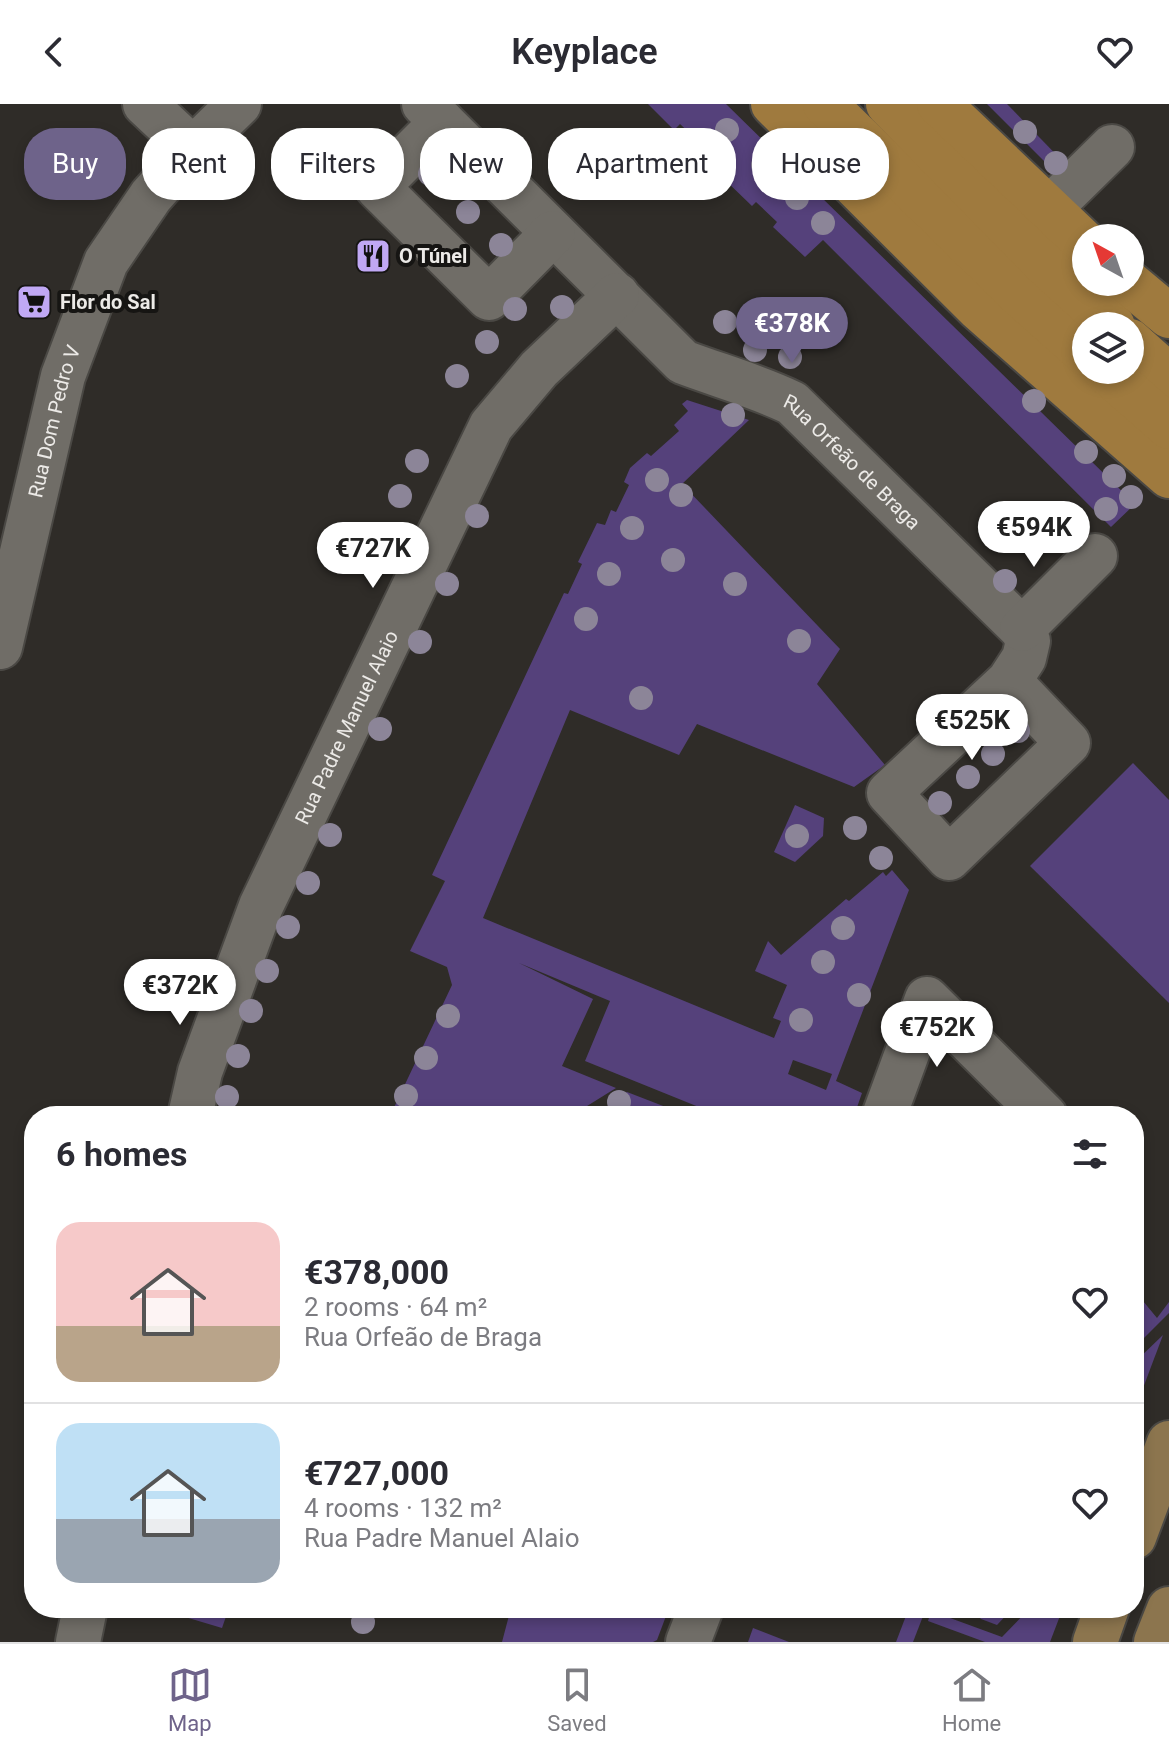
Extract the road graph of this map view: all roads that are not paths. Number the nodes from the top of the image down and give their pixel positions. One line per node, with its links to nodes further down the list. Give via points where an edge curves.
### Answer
1 (145, 104): 8 (street)
2 (239, 104): 9 (street, Rua Dom Pedro V)
3 (773, 104): 24 (highway, via 978,308)
4 (825, 104): 19 (highway)
5 (888, 104): 17 (highway)
6 (939, 104): 12 (highway)
7 (433, 113): 14 (street, Rua Orfeão de Braga); 14 (street, Rua Orfeão de Braga, via 377,187 489,298)
8 (171, 128)
9 (214, 128)
10 (1112, 147): 12 (street)
11 (148, 200): 27 (street, Rua Dom Pedro V, via 106,262 63,376)
12 (1048, 210): 13 (highway)
13 (1072, 231)
14 (553, 233): 15 (street, Rua Orfeão de Braga)
15 (617, 295): 26 (street, Rua Orfeão de Braga, via 683,362 792,403); 29 (street, Rua Padre Manuel Alaio, via 539,369 491,426 261,906)
16 (1144, 295): 18 (highway)
17 (1098, 312)
18 (1169, 316)
19 (1072, 342)
20 (1144, 354): 21 (highway)
21 (1169, 376)
22 (1120, 384): 23 (highway)
23 (1169, 427)
24 (1169, 476)
25 (1095, 556): 26 (street)
26 (1022, 629): 28 (street, via 1028,641 1024,658)
27 (0, 647)
28 (1009, 681): 28 (street, via 928,744 889,793 949,858 1068,743)
29 (192, 1106)
30 (888, 1106): 31 (street, via 927,999)
31 (1035, 1106)
32 (1167, 1450): 33 (main road)
33 (1144, 1511)
34 (1169, 1609): 41 (main road)
35 (83, 1618): 38 (street)
36 (697, 1618): 39 (street)
37 (1103, 1618): 40 (main road)
38 (78, 1642)
39 (688, 1642)
40 (1095, 1642)
41 (1156, 1642)

